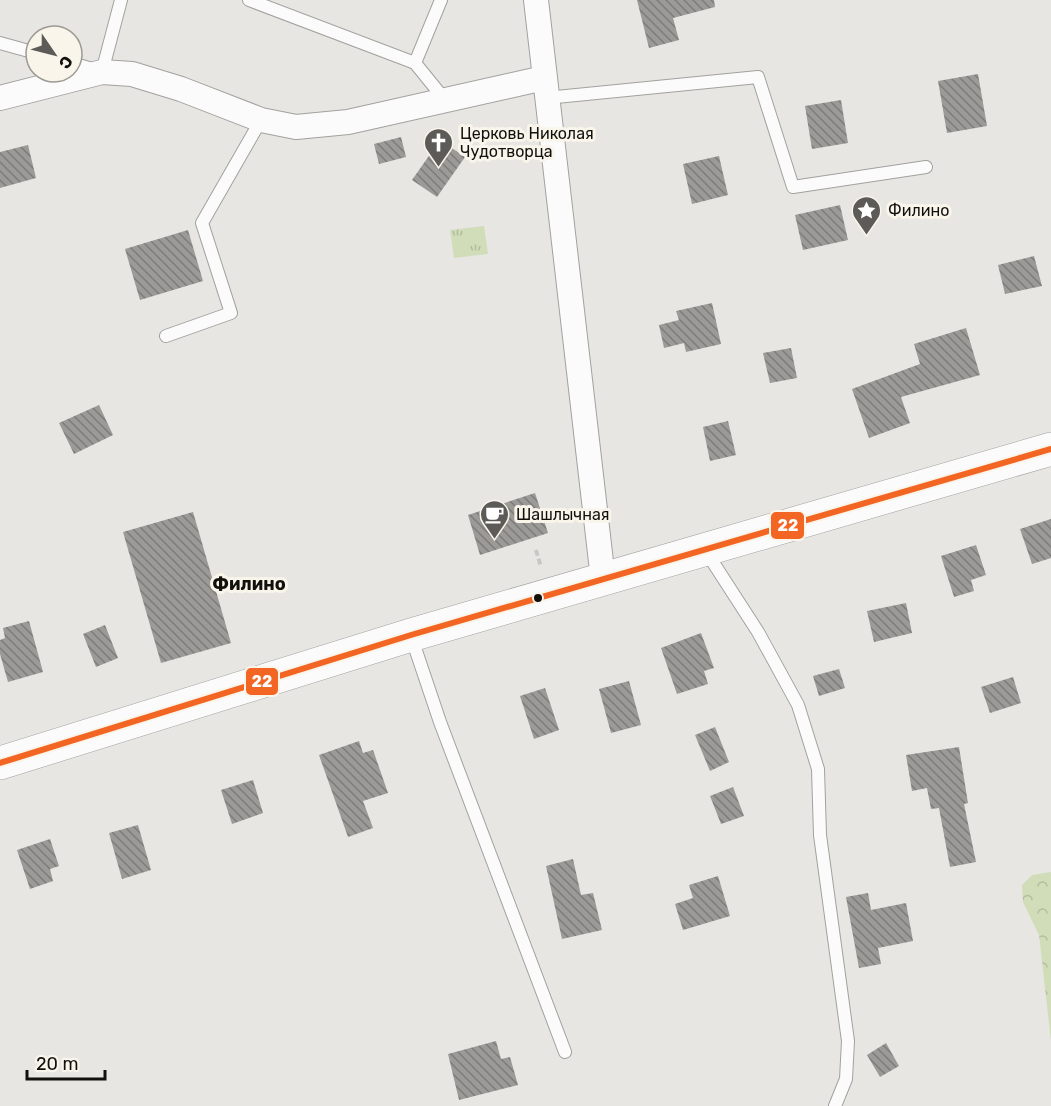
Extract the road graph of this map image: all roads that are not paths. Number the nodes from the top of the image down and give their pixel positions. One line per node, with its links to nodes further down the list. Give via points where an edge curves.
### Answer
1 (121, 0): 9 (lane)
2 (249, 0): 7 (lane)
3 (441, 0): 7 (lane)
4 (536, 0): 10 (street)
5 (0, 43): 6 (lane)
6 (24, 50)
7 (415, 63): 12 (lane)
8 (84, 67): 9 (lane)
9 (102, 72): 11 (street); 13 (street, via 162,82)
10 (545, 88): 12 (street); 14 (lane, via 758,77 793,187); 18 (street)
11 (0, 98)
12 (445, 100): 13 (street, via 348,122 296,127)
13 (261, 120): 15 (lane, via 202,223 231,313)
14 (926, 167)
15 (166, 336)
16 (1051, 449): 17 (main road)
17 (705, 549): 18 (main road); 22 (lane, via 758,632 798,705 818,769 820,836 848,1041 846,1079)
18 (603, 579): 19 (main road)
19 (411, 635): 20 (main road); 21 (lane)
20 (0, 763)
21 (565, 1052)
22 (835, 1106)

